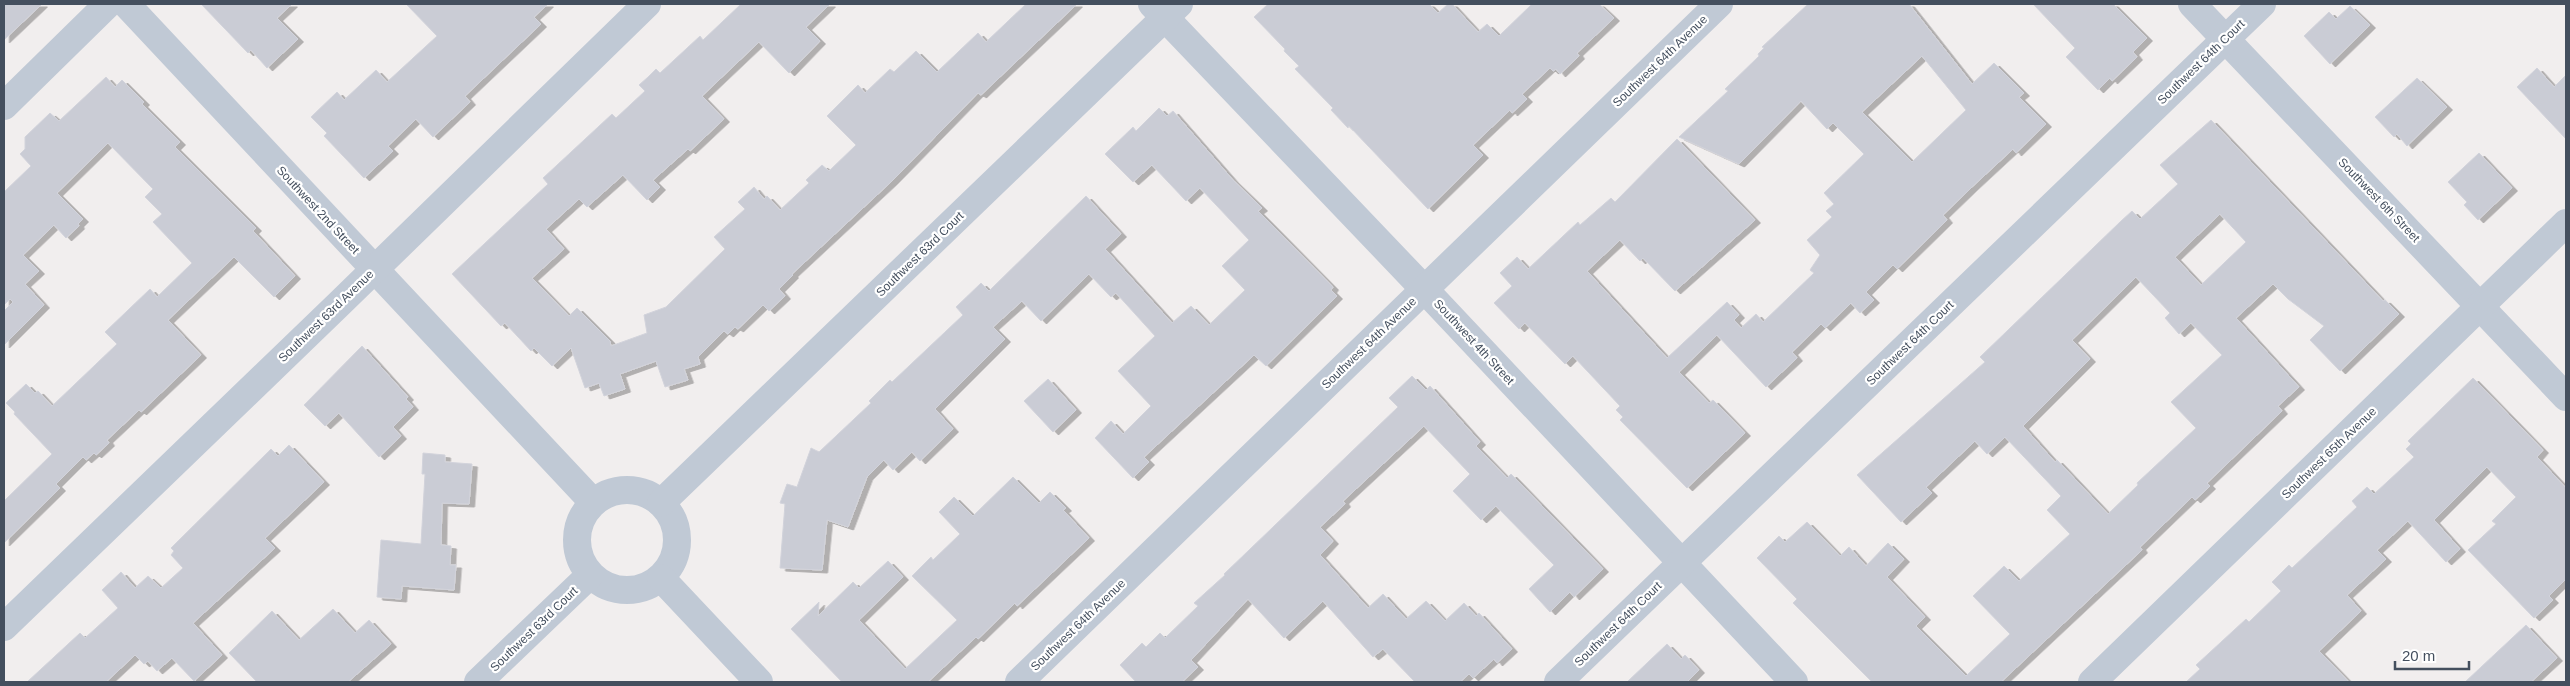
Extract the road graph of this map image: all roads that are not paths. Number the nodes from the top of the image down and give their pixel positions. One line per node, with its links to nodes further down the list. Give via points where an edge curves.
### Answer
1 (108, 4): 9 (street)
2 (126, 4): 11 (street, Southwest 2nd Street)
3 (647, 4): 11 (street, Southwest 63rd Avenue)
4 (1719, 4): 12 (street, Southwest 64th Avenue)
5 (2192, 4): 8 (street, Southwest 6th Street)
6 (2262, 4): 8 (street, Southwest 64th Court)
7 (1165, 8): 12 (street, Southwest 4th Street); 16 (street, Southwest 63rd Court)
8 (2225, 39): 13 (street, Southwest 6th Street); 17 (street, Southwest 64th Court)
9 (4, 106)
10 (2566, 223): 13 (street, Southwest 65th Avenue)
11 (374, 270): 15 (street, Southwest 2nd Street); 20 (street, Southwest 63rd Avenue)
12 (1425, 290): 17 (street, Southwest 4th Street); 23 (street, Southwest 64th Avenue)
13 (2480, 306): 14 (street, Southwest 6th Street); 26 (street, Southwest 65th Avenue)
14 (2566, 397)
15 (593, 502): 16 (street, via 620,490 635,490); 18 (street, via 583,514 576,546)
16 (661, 503): 19 (street, via 670,514 677,540 675,554)
17 (1682, 563): 24 (street, Southwest 64th Court); 25 (street, Southwest 4th Street)
18 (590, 575): 19 (street, via 603,584 625,590 648,586); 21 (street, Southwest 63rd Court)
19 (660, 578): 22 (street)
20 (4, 627)
21 (478, 682)
22 (759, 682)
23 (1019, 682)
24 (1558, 682)
25 (1794, 682)
26 (2092, 682)

